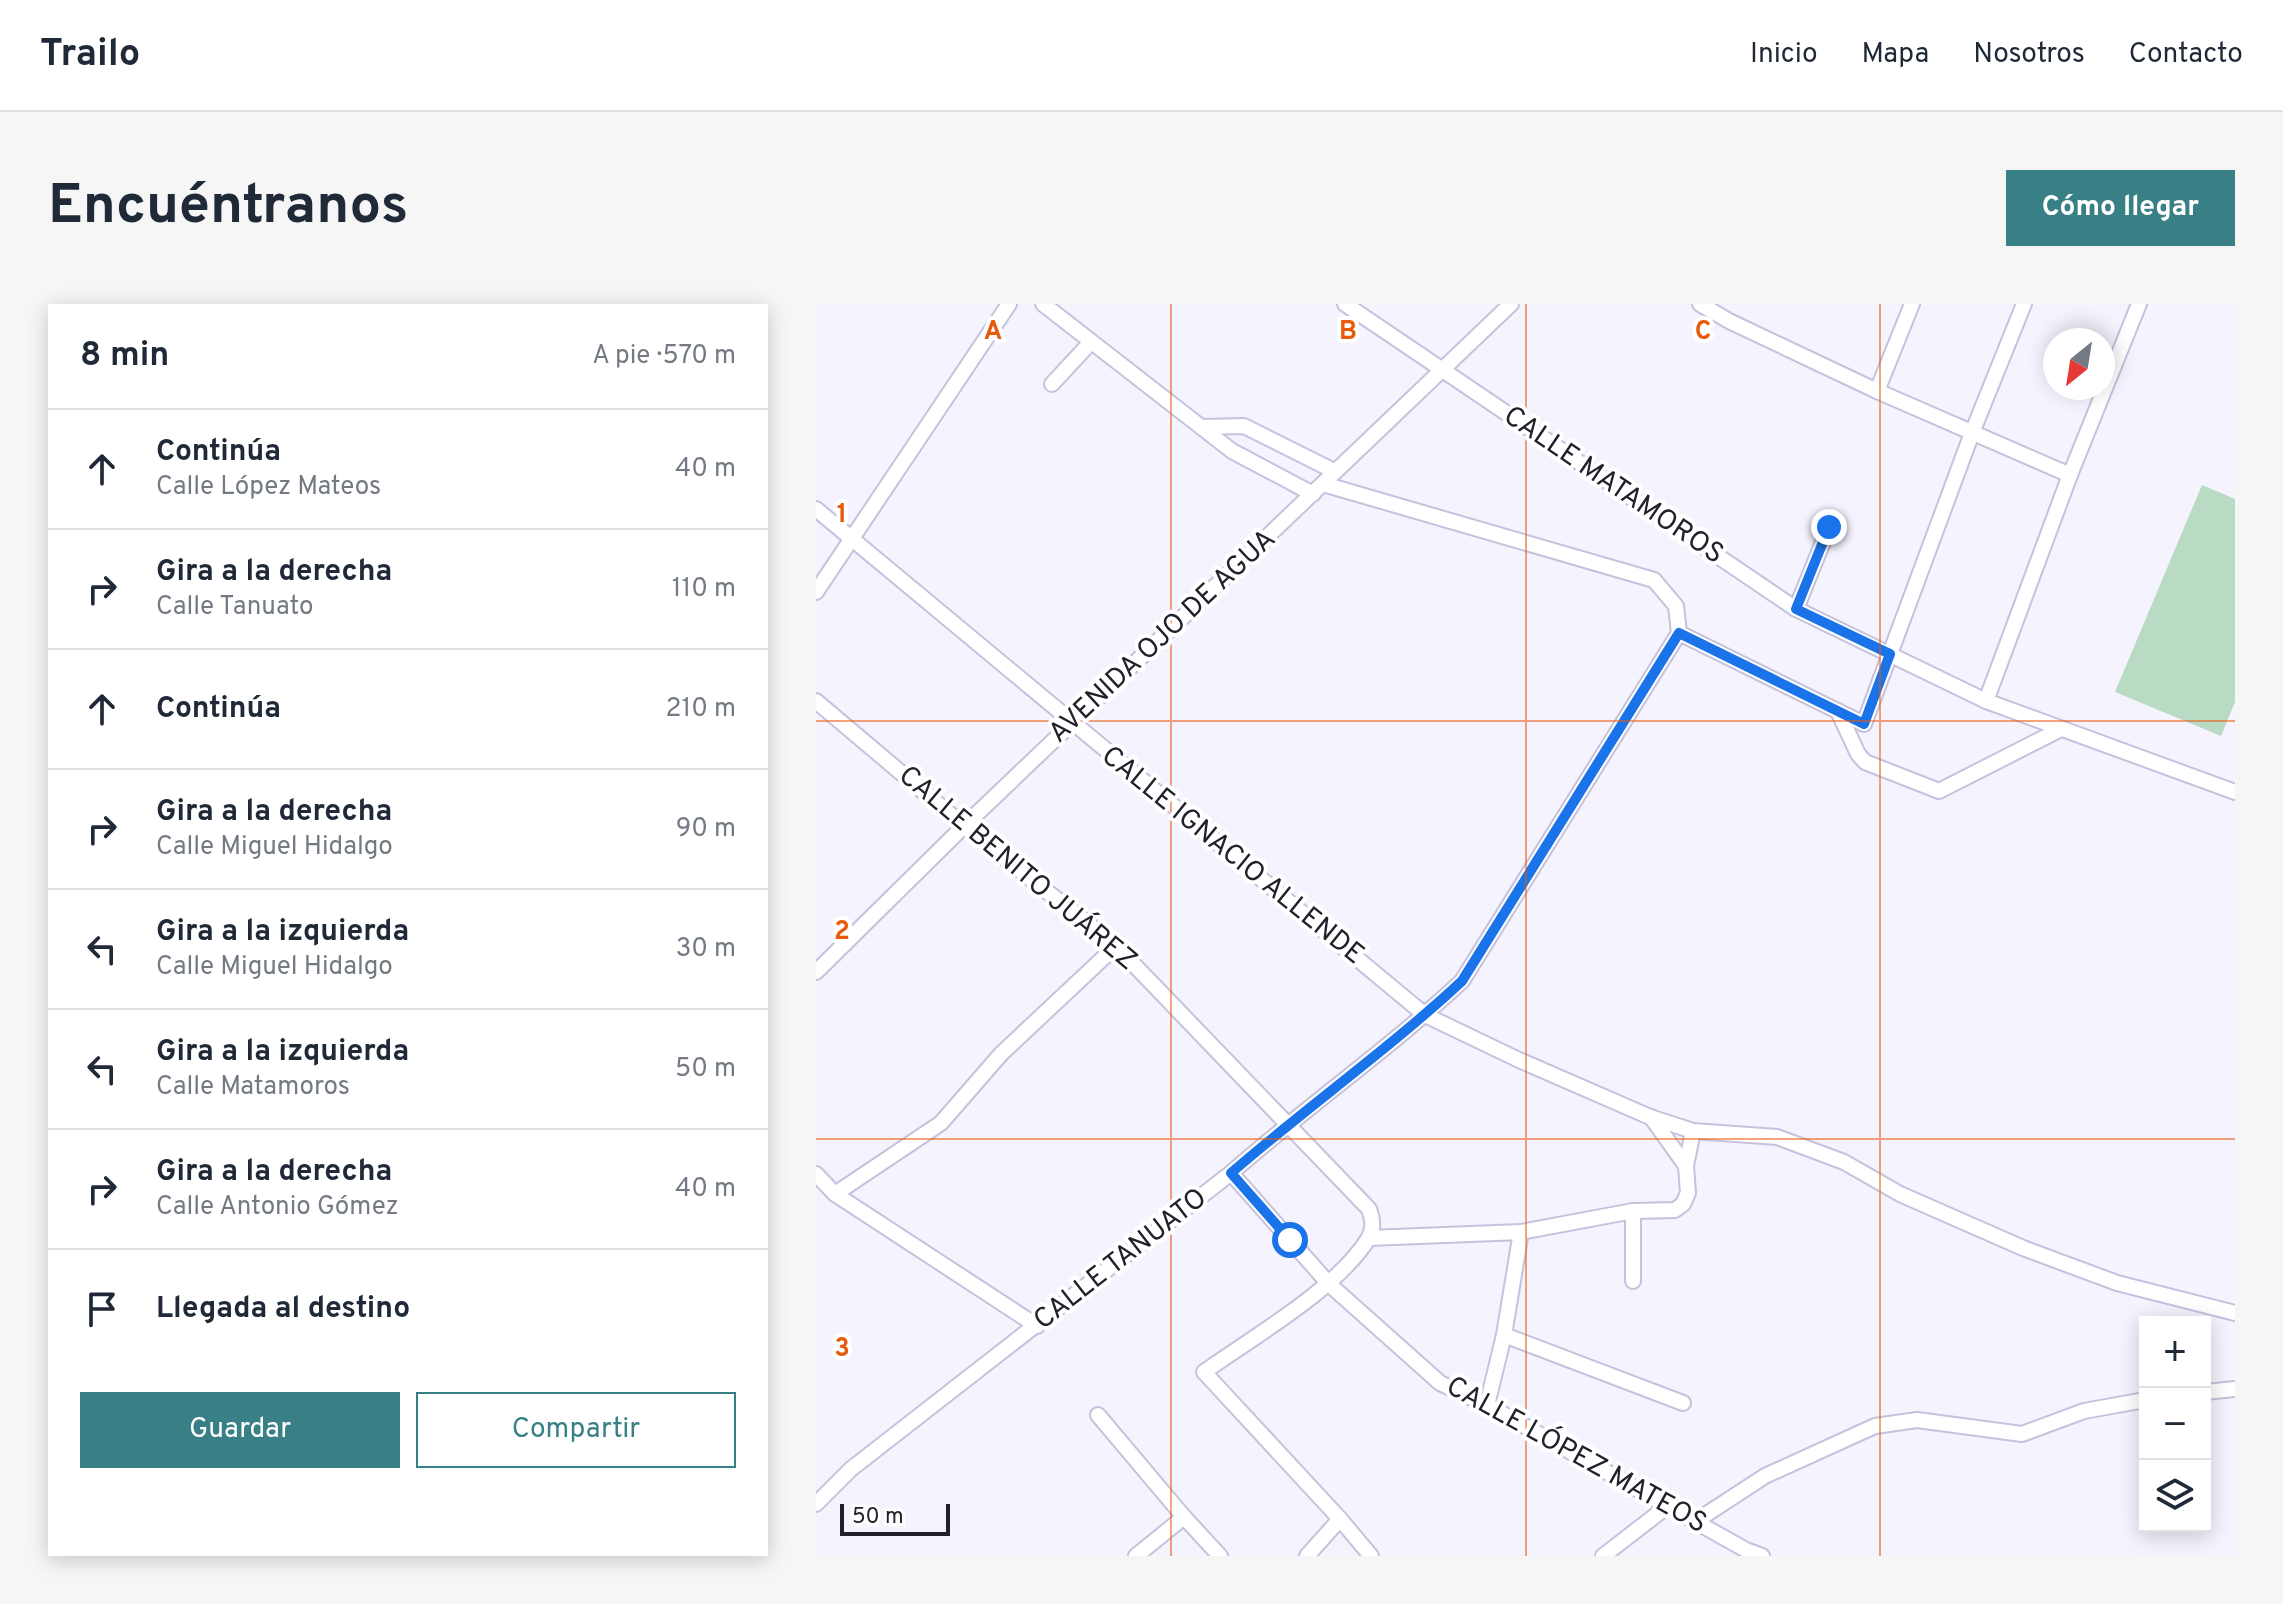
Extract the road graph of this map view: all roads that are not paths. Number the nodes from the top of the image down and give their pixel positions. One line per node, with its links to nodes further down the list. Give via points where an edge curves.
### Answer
1 (1009, 304): 20 (street)
2 (1043, 304): 9 (street)
3 (1345, 304): 10 (street, CALLE MATAMOROS)
4 (1511, 304): 10 (street, AVENIDA OJO DE AGUA)
5 (1700, 304): 12 (street)
6 (1912, 304): 12 (street)
7 (2024, 304): 14 (street)
8 (2139, 304): 16 (street)
9 (1091, 342): 11 (street); 13 (street)
10 (1441, 371): 15 (street, AVENIDA OJO DE AGUA); 22 (street, CALLE MATAMOROS)
11 (1052, 384)
12 (1877, 391): 14 (street)
13 (1202, 427): 15 (street, via 1244,426); 17 (street, via 1232,451)
14 (1972, 433): 16 (street); 24 (street)
15 (1334, 471): 17 (street, AVENIDA OJO DE AGUA)
16 (2070, 475): 26 (street)
17 (1318, 489): 23 (street, via 1654,580 1676,606); 28 (street, AVENIDA OJO DE AGUA)
18 (816, 509): 20 (street, CALLE IGNACIO ALLENDE)
19 (1829, 527): 22 (street)
20 (852, 539): 21 (street); 28 (street, CALLE IGNACIO ALLENDE)
21 (816, 592)
22 (1796, 609): 24 (street, CALLE MATAMOROS)
23 (1679, 633): 27 (street); 34 (street, CALLE TANUATO, via 1462,981)
24 (1890, 654): 26 (street, CALLE MATAMOROS); 27 (street, via 1864,724)
25 (816, 701): 31 (street, CALLE BENITO JUÁREZ)
26 (1986, 701): 29 (street, CALLE MATAMOROS)
27 (1838, 711): 29 (street, via 1865,762 1939,791)
28 (1072, 723): 31 (street, AVENIDA OJO DE AGUA); 34 (street, CALLE IGNACIO ALLENDE)
29 (2061, 729): 30 (street, CALLE MATAMOROS)
30 (2235, 792)
31 (964, 826): 32 (street, CALLE BENITO JUÁREZ); 33 (street, AVENIDA OJO DE AGUA)
32 (1116, 946): 36 (street, CALLE BENITO JUÁREZ); 41 (street, via 1001,1054 941,1123)
33 (816, 972)
34 (1425, 1015): 35 (street, CALLE IGNACIO ALLENDE); 36 (street, CALLE TANUATO)
35 (1650, 1117): 37 (street, CALLE IGNACIO ALLENDE); 38 (street)
36 (1288, 1123): 39 (street, CALLE TANUATO); 44 (street, CALLE BENITO JUÁREZ, via 1369,1209 1374,1223)
37 (1693, 1131): 38 (street); 47 (street, CALLE IGNACIO ALLENDE, via 1777,1137 1844,1162 1900,1194 2023,1248 2117,1283)
38 (1686, 1166): 42 (street, via 1688,1193 1683,1204 1675,1210)
39 (1231, 1173): 46 (street, CALLE LÓPEZ MATEOS); 48 (street, CALLE TANUATO)
40 (816, 1174): 41 (street)
41 (835, 1194): 48 (street)
42 (1633, 1211): 43 (street); 45 (street)
43 (1521, 1232): 44 (street); 49 (street)
44 (1369, 1238): 46 (street)
45 (1633, 1281)
46 (1329, 1284): 54 (street, CALLE LÓPEZ MATEOS, via 1440,1383); 59 (street, via 1204,1372)
47 (2235, 1313)
48 (1037, 1326): 56 (street, CALLE TANUATO, via 851,1469)
49 (1504, 1335): 53 (street); 54 (street)
50 (2235, 1389): 51 (street)
51 (2211, 1391)
52 (2139, 1401): 60 (street, via 2084,1411 2022,1434 1917,1420 1875,1426 1765,1476)
53 (1683, 1403)
54 (1487, 1405): 57 (street, CALLE LÓPEZ MATEOS)
55 (1098, 1415): 58 (street)
56 (816, 1504)
57 (1669, 1505): 60 (street, CALLE LÓPEZ MATEOS); 65 (street)
58 (1184, 1517): 61 (street); 62 (street)
59 (1340, 1519): 63 (street); 64 (street)
60 (1696, 1521): 66 (street, CALLE LÓPEZ MATEOS)
61 (1136, 1556)
62 (1220, 1556)
63 (1307, 1556)
64 (1371, 1556)
65 (1603, 1556)
66 (1762, 1556)

